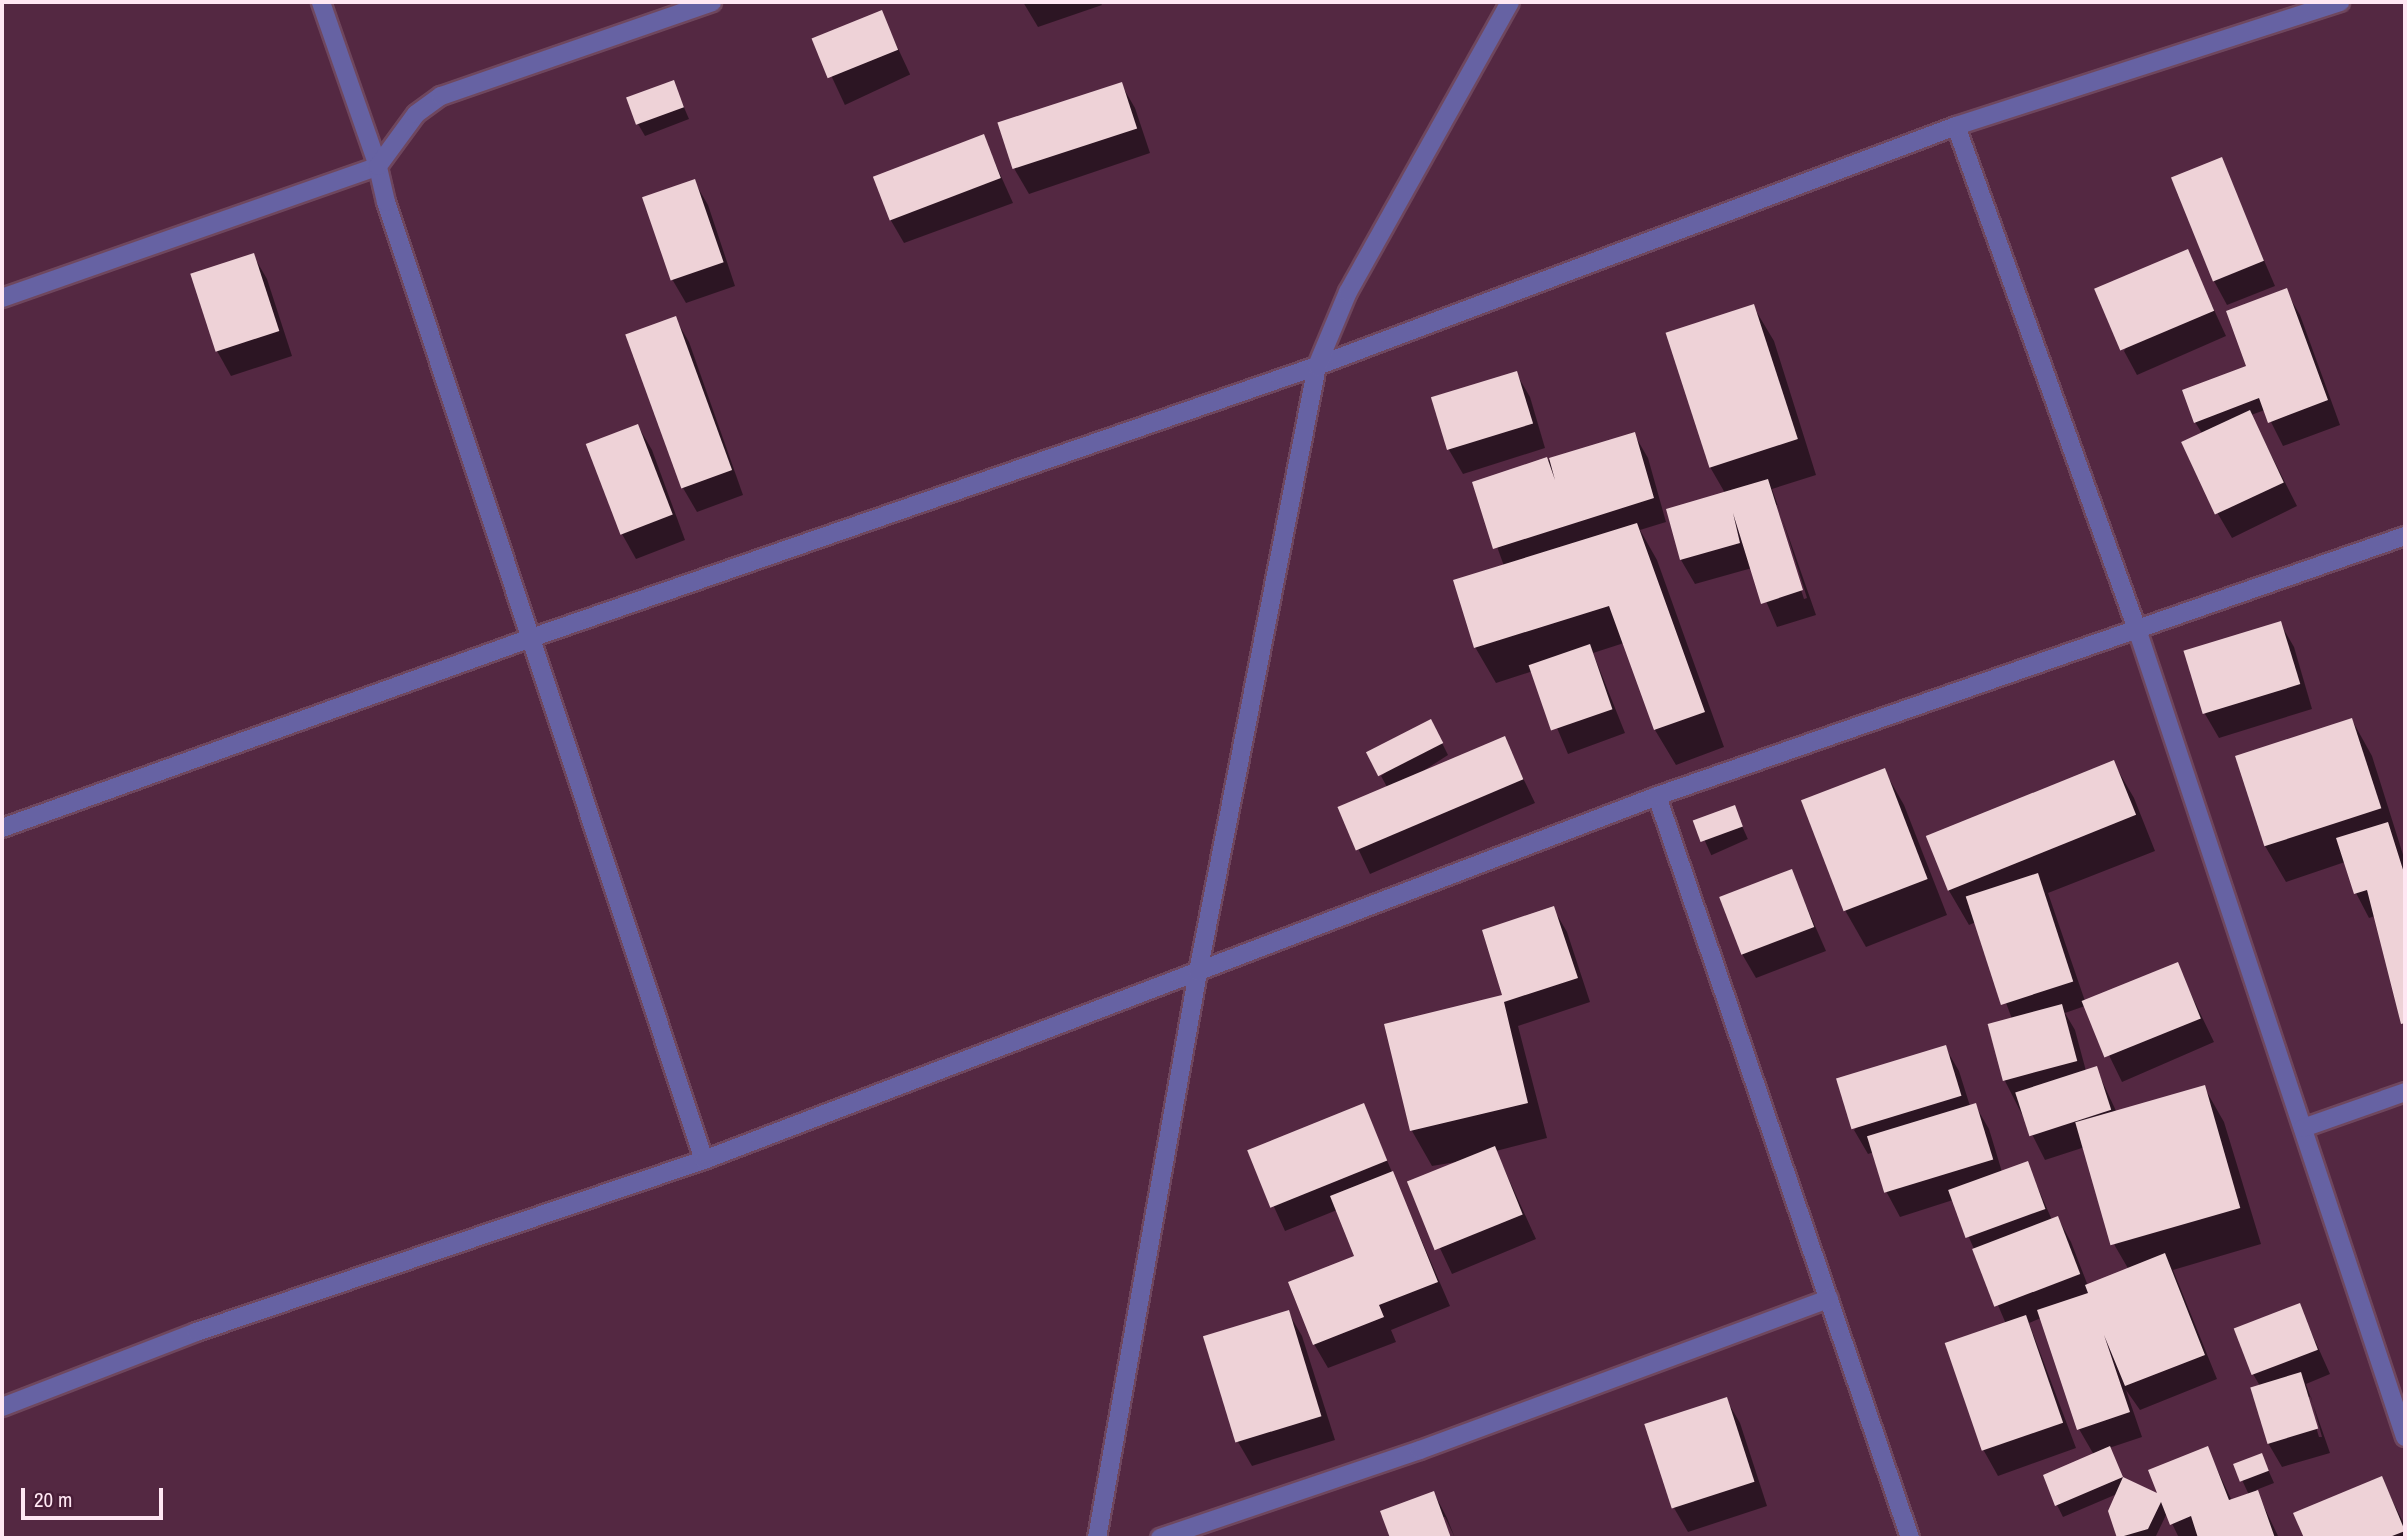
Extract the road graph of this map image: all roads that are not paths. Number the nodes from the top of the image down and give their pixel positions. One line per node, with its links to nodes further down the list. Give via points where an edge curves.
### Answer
1 (321, 2): 6 (street)
2 (712, 2): 6 (street, via 441,96 416,114)
3 (1510, 2): 8 (street, via 1348,292)
4 (2340, 2): 5 (street)
5 (1956, 126): 8 (street); 10 (street)
6 (378, 166): 7 (street); 11 (street)
7 (2, 298)
8 (1317, 366): 11 (street); 14 (street)
9 (2405, 536): 10 (street)
10 (2138, 632): 12 (street); 16 (street)
11 (531, 638): 13 (street); 17 (street)
12 (1657, 796): 14 (street); 18 (street)
13 (2, 828)
14 (1198, 972): 17 (street); 21 (street)
15 (2405, 1092): 16 (street)
16 (2304, 1128): 20 (street)
17 (704, 1160): 19 (street, via 196,1332)
18 (1829, 1299): 22 (street, via 1420,1450); 23 (street)
19 (2, 1407)
20 (2405, 1437)
21 (1097, 1538)
22 (1160, 1538)
23 (1910, 1538)

